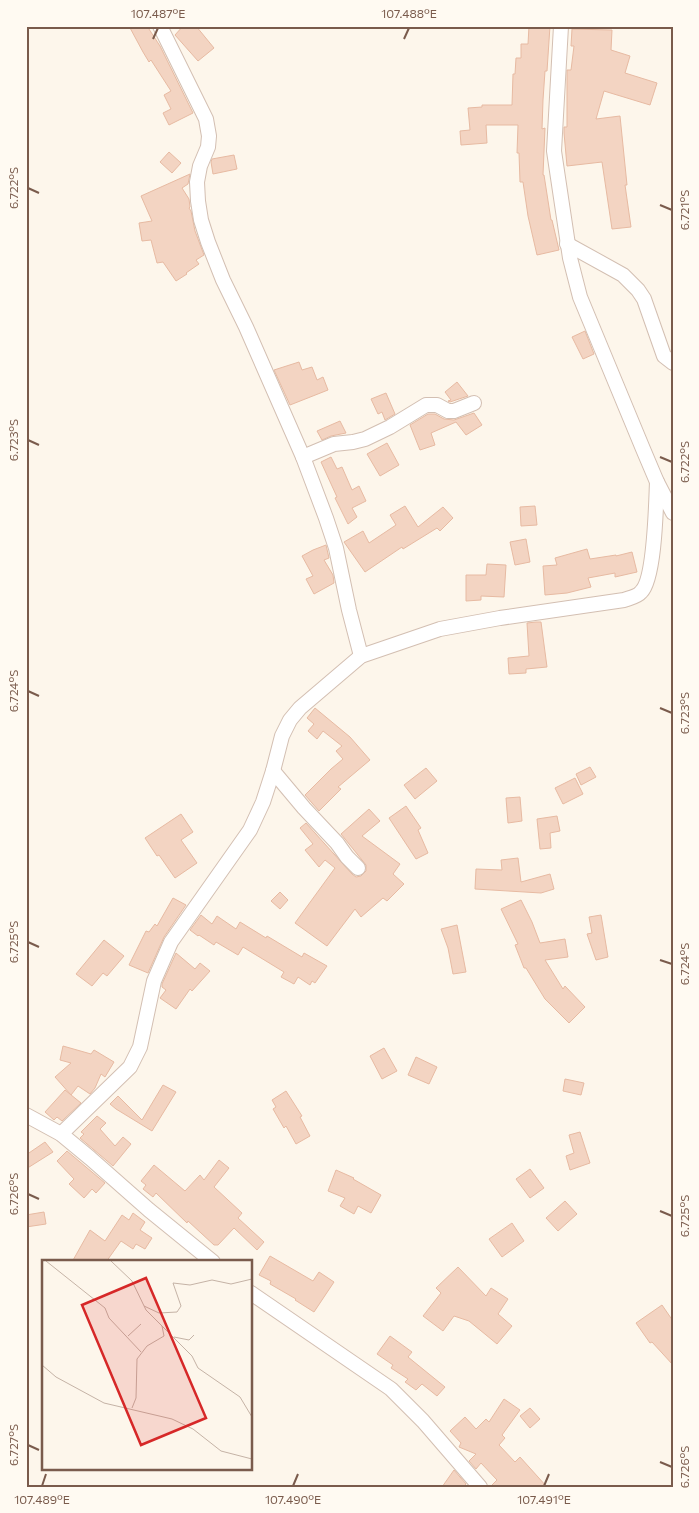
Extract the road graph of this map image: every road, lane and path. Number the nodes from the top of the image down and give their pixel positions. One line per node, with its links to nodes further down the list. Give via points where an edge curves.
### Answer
1 (160, 26): 6 (street, via 206,119 208,148 197,182 201,220 208,242)
2 (561, 26): 3 (street, via 554,151)
3 (568, 244): 4 (street, via 623,276 638,290 664,356); 7 (street, via 580,297)
4 (673, 363)
5 (474, 403): 6 (street, via 454,411 438,405 426,405 365,440 330,445)
6 (303, 457): 9 (street, via 336,548)
7 (657, 482): 8 (street); 9 (street, via 649,573 646,585 634,597 440,629)
8 (673, 513)
9 (361, 656): 10 (street, via 290,720 282,736)
10 (273, 771): 11 (street); 13 (street, via 250,830 171,942 154,981 140,1047 130,1067)
11 (358, 868)
12 (26, 1115): 13 (street)
13 (61, 1134): 14 (street)
14 (211, 1260)
15 (252, 1294): 16 (street, via 391,1389)
16 (480, 1487)

